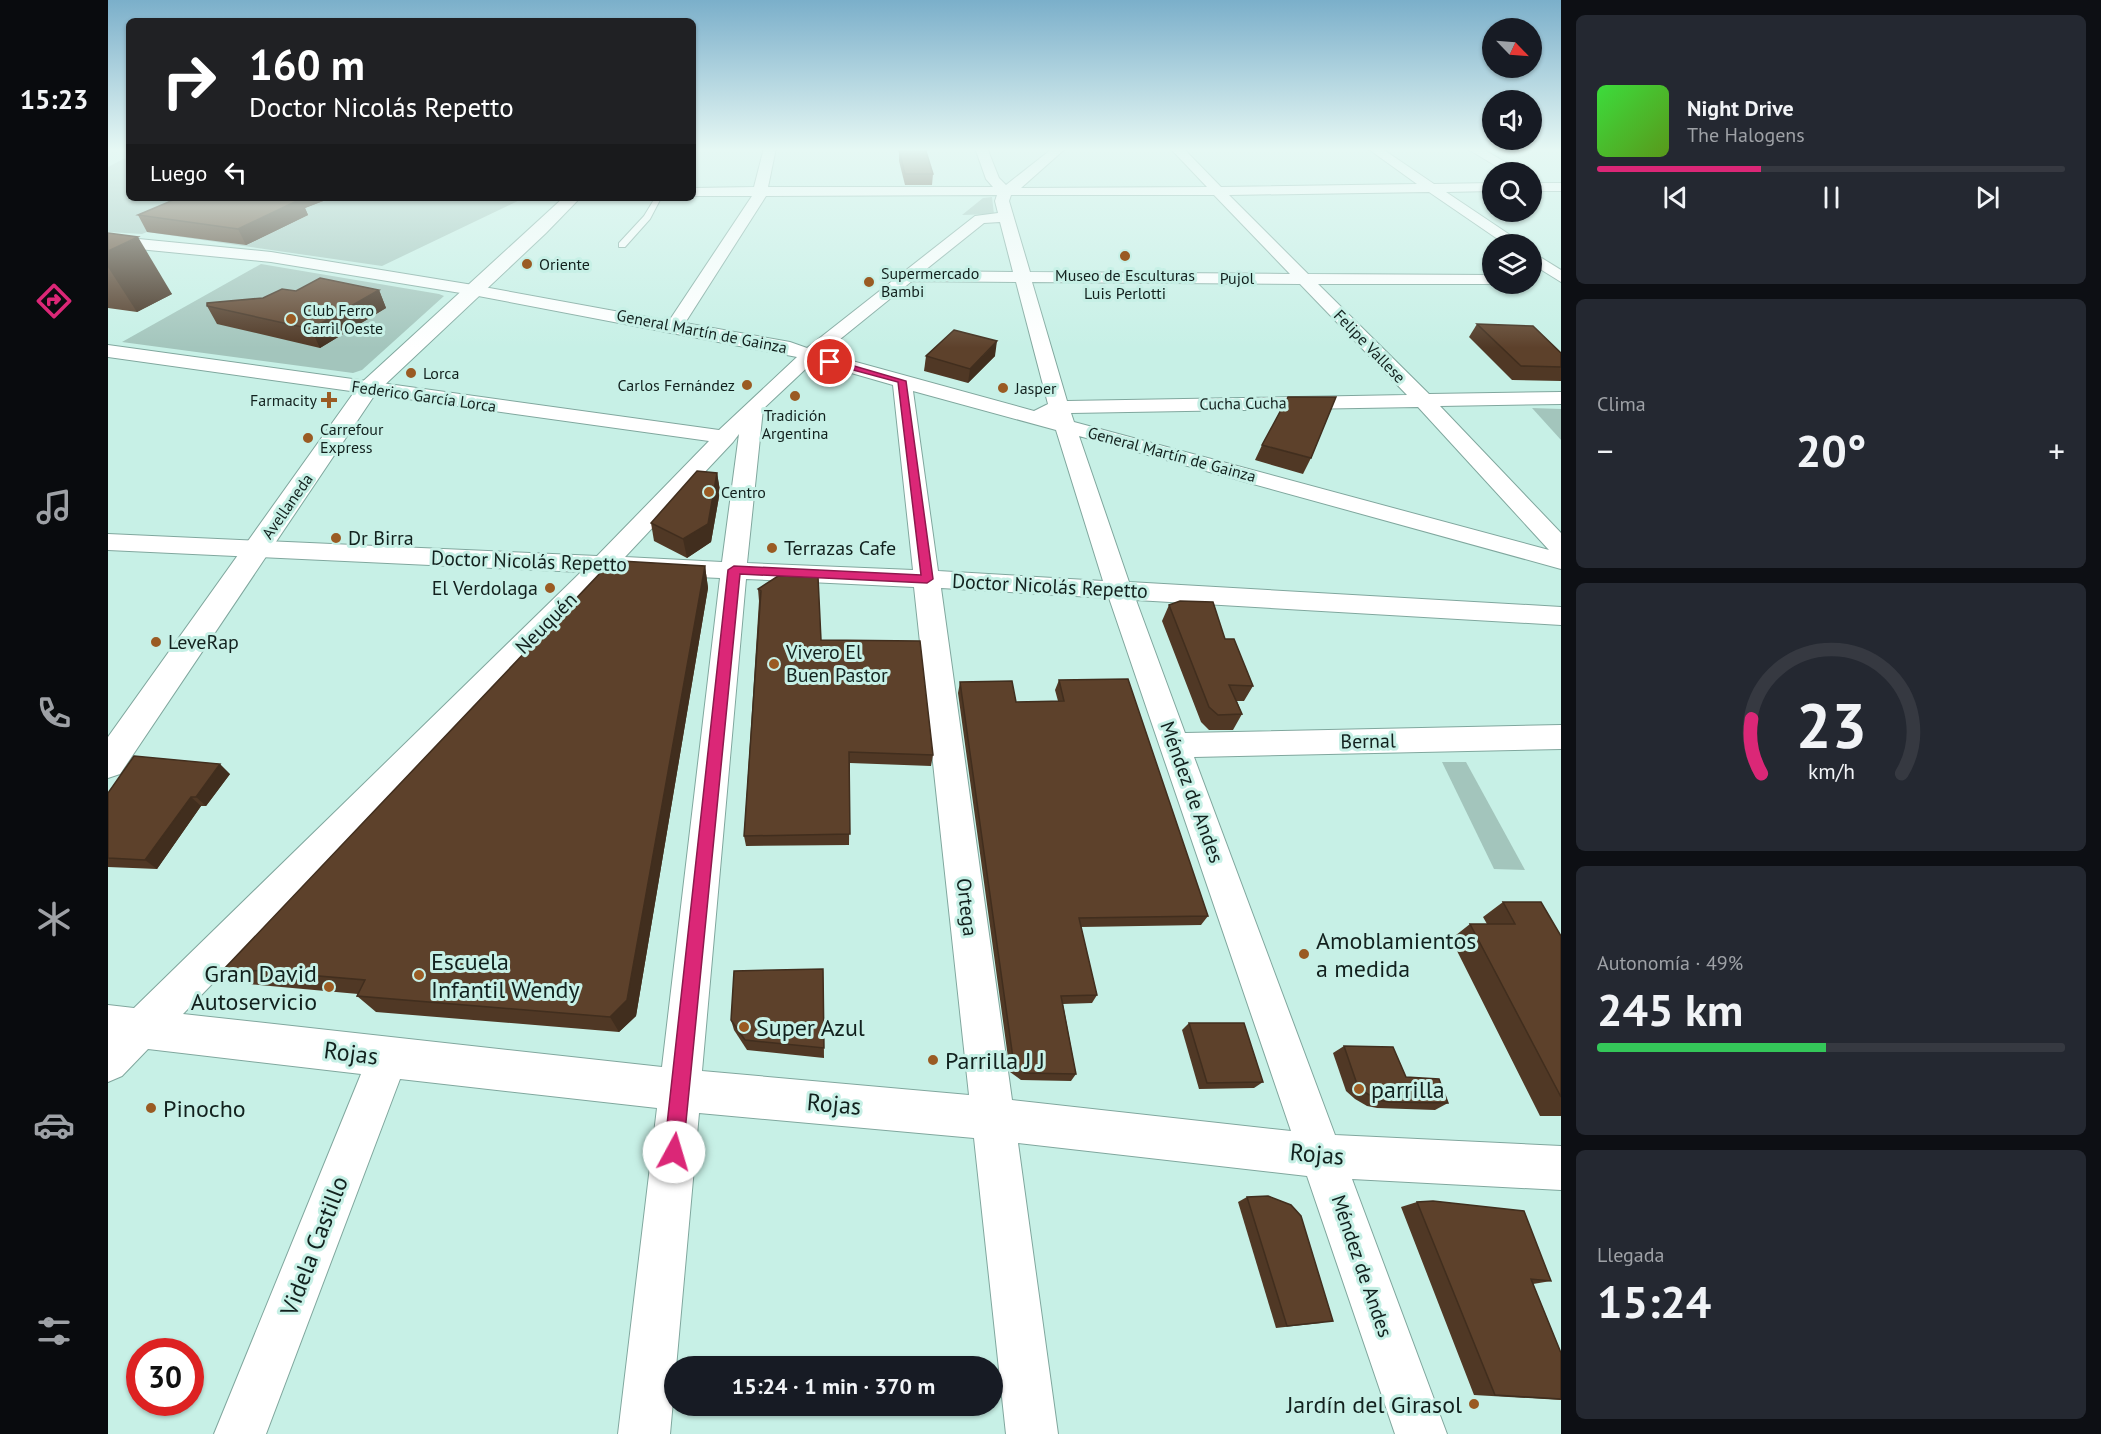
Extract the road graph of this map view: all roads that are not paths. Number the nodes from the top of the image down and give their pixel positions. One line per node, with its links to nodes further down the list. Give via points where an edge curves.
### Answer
1 (555, 215): 18 (street, Avellaneda)
2 (648, 215): 10 (lane)
3 (746, 215): 19 (street)
4 (987, 215): 12 (street, Neuquén)
5 (1007, 215): 13 (street, Méndez de Andes)
6 (1241, 215): 14 (street, Felipe Vallese)
7 (1472, 215): 8 (street)
8 (1500, 234)
9 (108, 241): 18 (street, General Martín de Gainza, via 271,257)
10 (622, 245)
11 (1542, 265): 15 (street)
12 (909, 276): 13 (street, Pujol); 21 (street, Neuquén)
13 (1021, 277): 14 (street, Pujol); 28 (street, Méndez de Andes)
14 (1305, 279): 16 (street, Pujol); 26 (street, Felipe Vallese)
15 (1561, 279): 17 (street)
16 (1482, 280)
17 (1542, 280)
18 (473, 290): 19 (street, General Martín de Gainza); 24 (street, Avellaneda)
19 (675, 325): 21 (street, General Martín de Gainza)
20 (112, 352): 22 (street); 24 (street, Federico García Lorca)
21 (811, 354): 23 (street, General Martín de Gainza); 27 (street, Neuquén)
22 (108, 368)
23 (902, 381): 28 (street, General Martín de Gainza); 36 (street, Ortega)
24 (368, 389): 29 (street, Federico García Lorca); 32 (street, Avellaneda)
25 (1561, 398): 26 (street, Cucha Cucha)
26 (1422, 399): 28 (street, Cucha Cucha); 31 (street, Felipe Vallese)
27 (753, 407): 29 (street, Neuquén); 35 (street)
28 (1053, 416): 33 (street, General Martín de Gainza); 37 (street, Méndez de Andes)
29 (725, 437): 34 (street, Neuquén)
30 (108, 542): 32 (street, Doctor Nicolás Repetto)
31 (1561, 548)
32 (256, 550): 34 (street, Doctor Nicolás Repetto); 41 (street, Avellaneda)
33 (1561, 561)
34 (604, 564): 35 (street, Doctor Nicolás Repetto); 42 (street, Neuquén)
35 (734, 570): 36 (street, Doctor Nicolás Repetto); 45 (street)
36 (927, 579): 37 (street, Doctor Nicolás Repetto); 46 (street, Ortega)
37 (1119, 590): 38 (street, Doctor Nicolás Repetto); 40 (street, Méndez de Andes)
38 (1561, 616)
39 (1561, 737): 40 (street, Bernal)
40 (1175, 745): 47 (street, Méndez de Andes)
41 (108, 764)
42 (124, 1026): 43 (street, Rojas); 44 (street, Neuquén)
43 (388, 1057): 45 (street, Rojas); 49 (street, Videla Castillo)
44 (108, 1062)
45 (680, 1090): 46 (street, Rojas); 50 (street)
46 (994, 1119): 47 (street, Rojas); 51 (street, Ortega)
47 (1322, 1156): 48 (street, Rojas); 52 (street, Méndez de Andes)
48 (1561, 1168)
49 (240, 1434)
50 (645, 1434)
51 (1032, 1434)
52 (1421, 1434)

